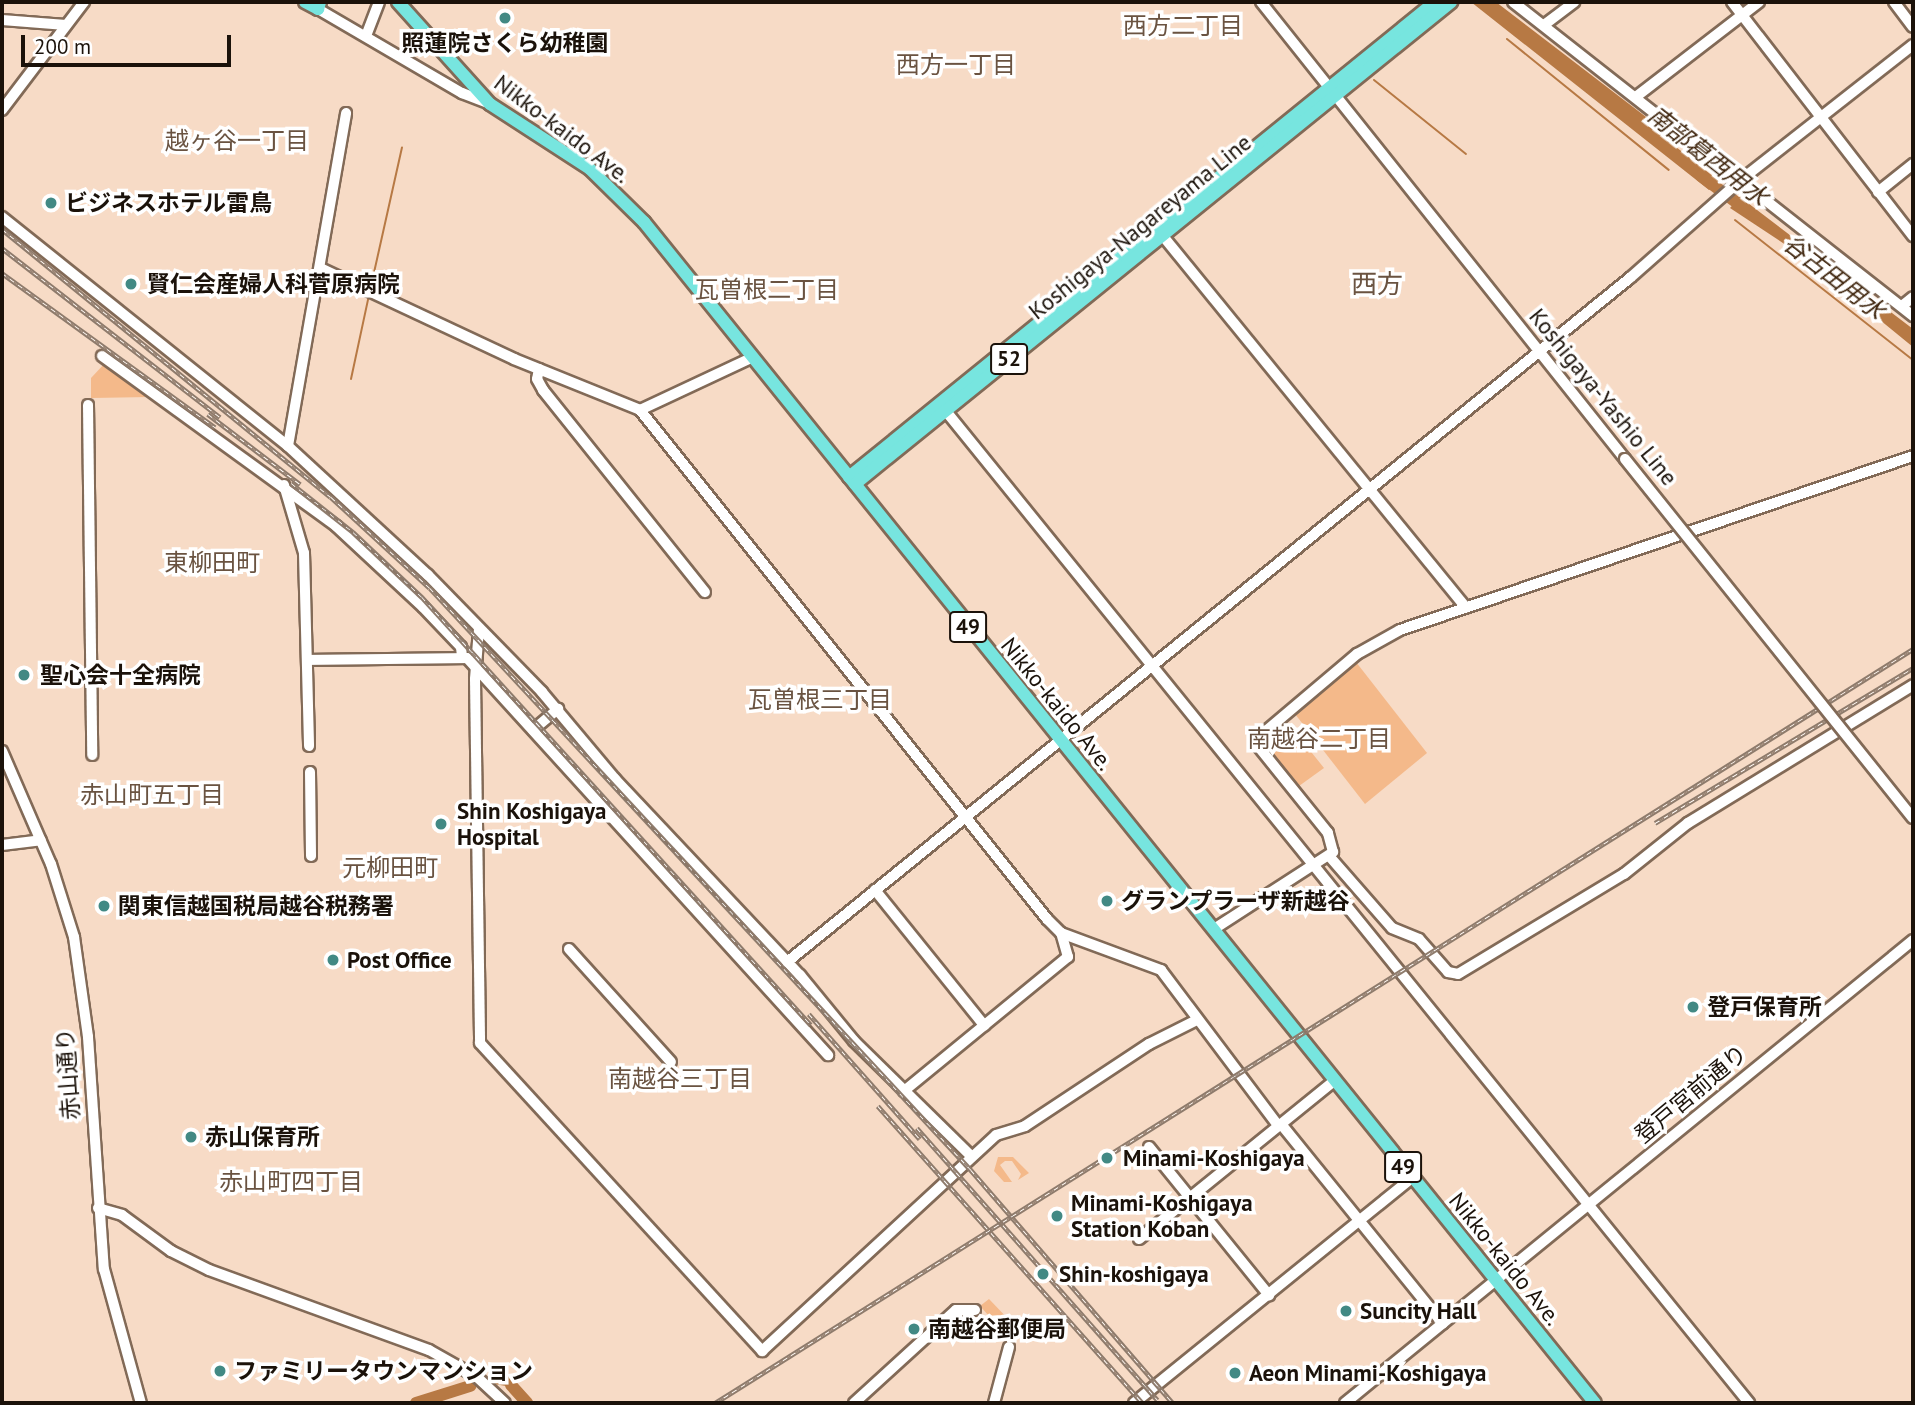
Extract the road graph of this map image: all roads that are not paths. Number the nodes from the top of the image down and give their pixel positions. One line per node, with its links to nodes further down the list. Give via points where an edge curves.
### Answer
1 (84, 2): 16 (street)
2 (305, 2): 13 (main road)
3 (379, 2): 19 (street)
4 (398, 2): 21 (main road, Nikko-kaido Ave. / 49)
5 (1261, 2): 23 (street, Koshigaya-Yashio Line)
6 (1435, 2): 23 (main road, Koshigaya-Nagareyama Line / 52)
7 (1451, 2): 23 (main road, Koshigaya-Nagareyama Line / 52)
8 (1513, 2): 17 (street)
9 (1574, 2): 17 (street)
10 (1732, 2): 14 (street)
11 (1759, 2): 14 (street)
12 (1894, 2): 18 (street)
13 (319, 5): 19 (street)
14 (1742, 15): 24 (street); 28 (street)
15 (2, 20): 16 (street)
16 (66, 25): 26 (street)
17 (1544, 25): 24 (street)
18 (1913, 27)
19 (366, 36): 22 (street)
20 (1913, 45): 28 (street)
21 (460, 74): 22 (street); 25 (main road, Nikko-kaido Ave. / 49)
22 (444, 82): 25 (street)
23 (1333, 90): 33 (main road, Koshigaya-Nagareyama Line / 52); 39 (street, Koshigaya-Yashio Line)
24 (1637, 96): 30 (street)
25 (490, 104): 41 (main road, Nikko-kaido Ave. / 49, via 573,158 620,197)
26 (2, 110)
27 (346, 113): 35 (street)
28 (1820, 118): 30 (street); 31 (street)
29 (1913, 164): 31 (street)
30 (1742, 179): 37 (street); 39 (street)
31 (1878, 192): 34 (street)
32 (2, 217): 46 (street)
33 (1159, 231): 45 (main road, Koshigaya-Nagareyama Line / 52); 48 (main road, Koshigaya-Nagareyama Line / 52); 50 (street)
34 (1913, 236)
35 (320, 268): 42 (street); 46 (street)
36 (1913, 297): 37 (street)
37 (1902, 306): 38 (street)
38 (1913, 316)
39 (1540, 351): 50 (street); 67 (street, Koshigaya-Yashio Line, bridge)
40 (102, 356): 49 (street)
41 (753, 357): 44 (street); 48 (main road, Nikko-kaido Ave. / 49)
42 (539, 369): 44 (street); 51 (street, via 537,379 544,390)
43 (88, 405): 64 (street)
44 (640, 410): 66 (street)
45 (945, 410): 48 (main road, Koshigaya-Nagareyama Line / 52); 57 (street)
46 (288, 446): 53 (street)
47 (1913, 456): 52 (street)
48 (852, 481): 61 (main road, Nikko-kaido Ave. / 49)
49 (284, 485): 54 (street, via 410,594 461,647); 55 (street, via 304,553)
50 (1370, 489): 52 (street); 57 (street)
51 (705, 592)
52 (1466, 607): 71 (street, via 1377,641 1254,741 1328,833)
53 (479, 629): 56 (street); 59 (street)
54 (462, 657): 55 (street); 56 (street)
55 (307, 660): 62 (street)
56 (475, 667): 60 (street); 87 (street, via 480,1043 762,1351)
57 (1150, 667): 61 (street); 72 (street)
58 (1913, 685): 71 (street, via 1688,823 1624,874 1458,974 1448,972 1419,939 1392,928)
59 (558, 709): 60 (street); 78 (street, via 624,789)
60 (533, 730): 81 (street)
61 (1059, 739): 66 (street); 74 (main road, Nikko-kaido Ave. / 49)
62 (309, 746)
63 (2, 751): 68 (street, 赤山通り)
64 (92, 755)
65 (310, 772): 70 (street)
66 (965, 817): 73 (street); 75 (street)
67 (1913, 818)
68 (41, 840): 69 (street); 91 (street, 赤山通り, via 63,895 80,971)
69 (2, 845)
70 (312, 856)
71 (1330, 857): 72 (street)
72 (1313, 867): 74 (street); 90 (street)
73 (875, 890): 78 (street); 80 (street)
74 (1214, 929): 83 (main road, Nikko-kaido Ave. / 49)
75 (1061, 933): 79 (street, via 1161,970); 80 (street, via 1068,957)
76 (1913, 940): 90 (street, 登戸宮前通り)
77 (569, 949): 82 (street)
78 (787, 962): 84 (street)
79 (1197, 1020): 85 (street); 87 (street, via 1149,1044 1024,1126 999,1133)
80 (984, 1025): 84 (street)
81 (828, 1055)
82 (671, 1062)
83 (1333, 1082): 85 (street); 88 (main road, Nikko-kaido Ave. / 49)
84 (904, 1091): 87 (street)
85 (1280, 1124): 89 (street); 92 (street)
86 (1149, 1147): 89 (street)
87 (972, 1157)
88 (1412, 1178): 92 (street); 94 (main road, Nikko-kaido Ave. / 49)
89 (1189, 1197): 93 (street); 95 (street)
90 (1589, 1206): 94 (street, 登戸宮前通り); 106 (street)
91 (98, 1208): 99 (street, 赤山通り, via 104,1269); 100 (street, via 122,1215 209,1270 404,1339 482,1381)
92 (1358, 1221): 95 (street); 97 (street)
93 (1139, 1238)
94 (1496, 1282): 97 (street, 登戸宮前通り); 105 (main road, Nikko-kaido Ave. / 49)
95 (1269, 1295): 103 (street)
96 (975, 1310): 101 (street, via 956,1310)
97 (1443, 1324): 104 (street, 登戸宮前通り)
98 (1009, 1347): 102 (street)
99 (141, 1403)
100 (505, 1403)
101 (854, 1403)
102 (994, 1403)
103 (1134, 1403)
104 (1345, 1403)
105 (1595, 1403)
106 (1749, 1403)

